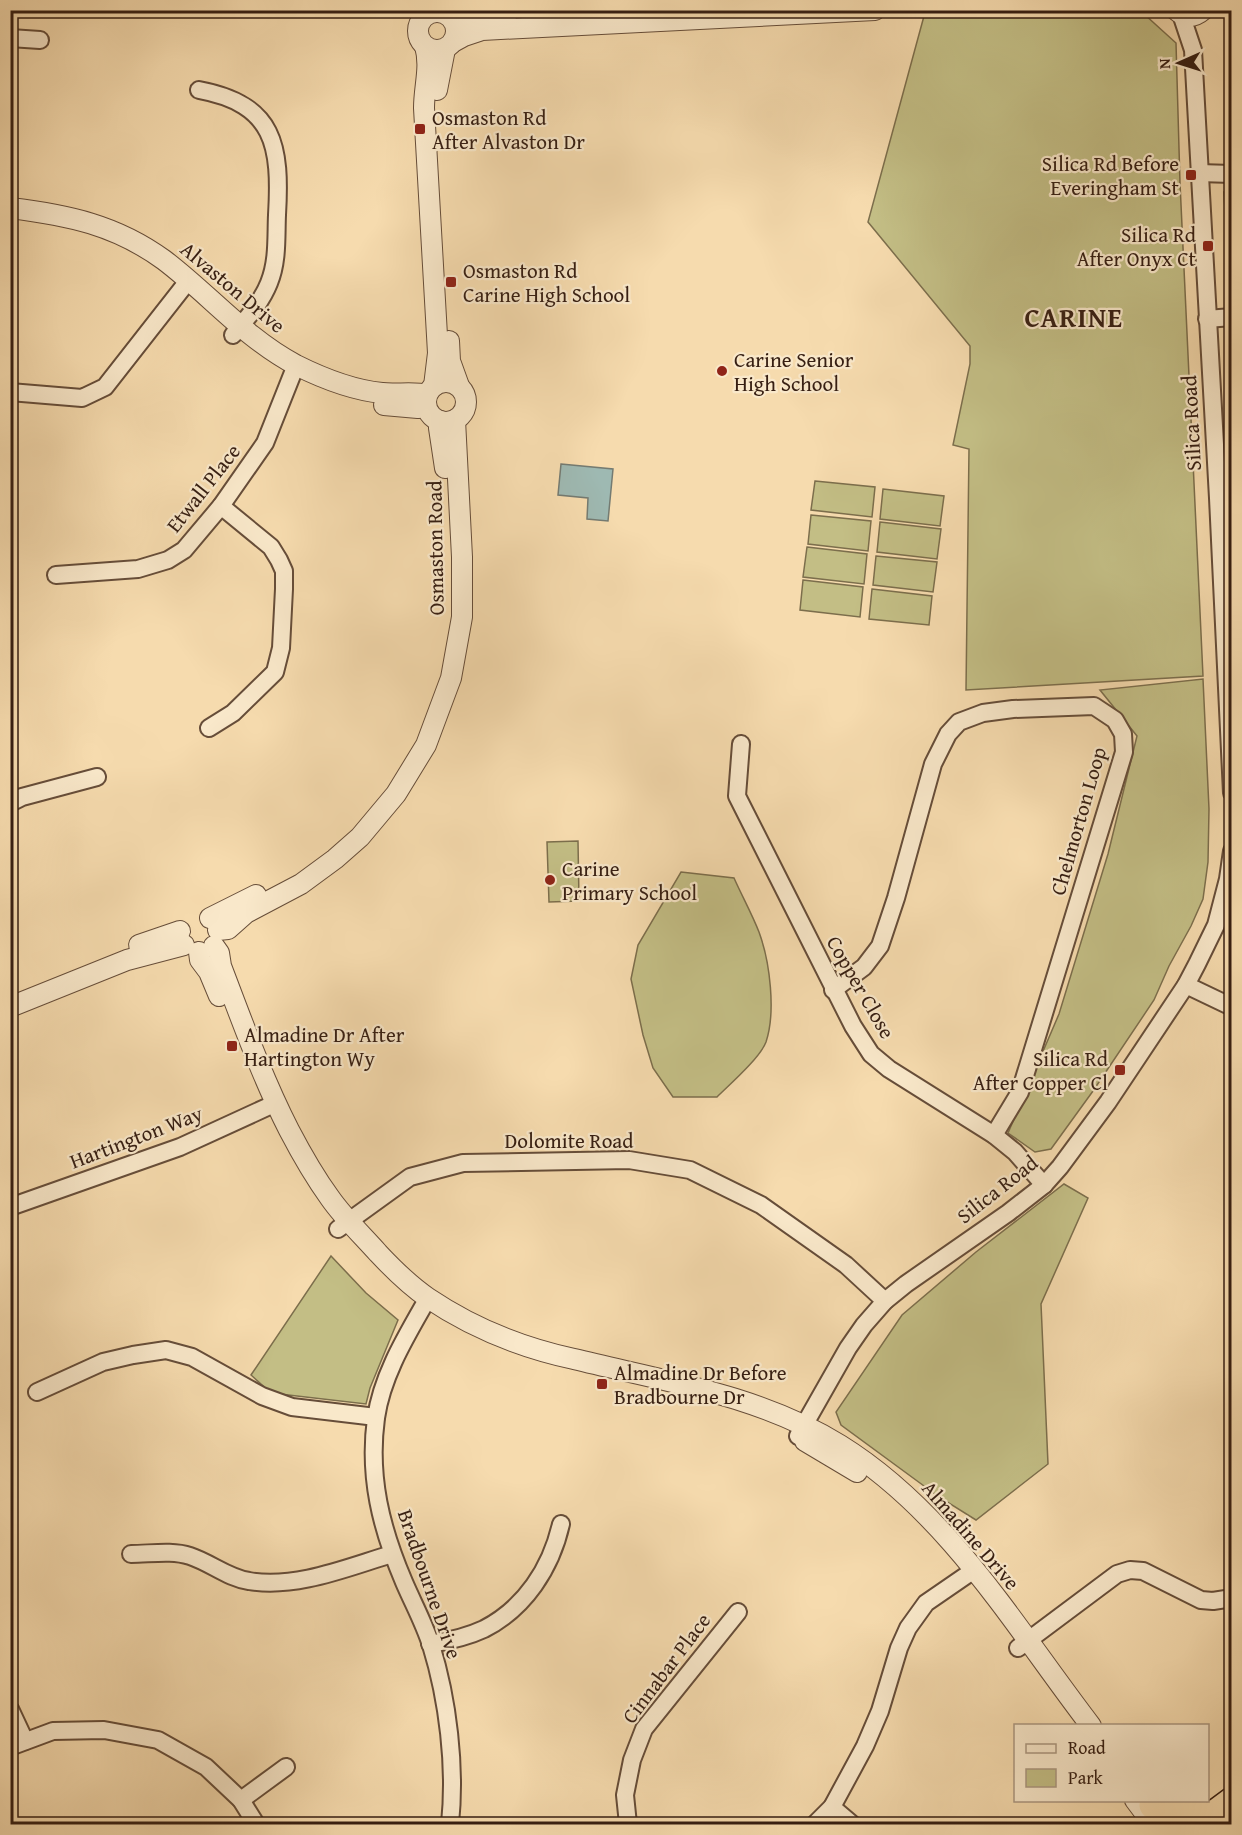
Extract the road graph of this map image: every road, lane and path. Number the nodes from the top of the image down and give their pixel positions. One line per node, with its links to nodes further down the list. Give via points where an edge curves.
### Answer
1 (628, 10): 7 (street, via 521,16)
2 (875, 10): 4 (street)
3 (1202, 11): 5 (street, via 1192,16); 12 (street, Silica Road)
4 (803, 12): 10 (street, via 482,30)
5 (1179, 12): 12 (street, Silica Road)
6 (425, 13): 7 (street); 11 (street, via 418,33)
7 (448, 14): 10 (street, via 457,31)
8 (10, 38): 9 (street)
9 (40, 40)
10 (449, 45): 11 (street, via 435,50); 23 (street, via 436,111 450,361)
11 (425, 46): 25 (street, via 429,71 424,94 438,353)
12 (1193, 50): 14 (street, Silica Road)
13 (199, 90): 21 (street, via 223,94 256,113 272,140 277,162 274,265 256,308)
14 (1199, 173): 15 (street); 20 (street, Silica Road)
15 (1232, 174)
16 (10, 208): 18 (street, Alvaston Drive, via 98,225 165,261)
17 (10, 219): 18 (street, Alvaston Drive, via 71,228 107,240)
18 (184, 286): 21 (street, Alvaston Drive); 24 (street, via 99,390 82,398)
19 (1232, 317): 20 (street)
20 (1207, 319): 27 (street, Silica Road)
21 (236, 331): 22 (street, Alvaston Drive, via 266,348)
22 (294, 371): 25 (street, Alvaston Drive, via 341,395 368,402 418,408); 28 (street, Etwall Place, via 265,443)
23 (459, 386): 25 (street, via 446,381); 26 (street, via 466,406 461,416)
24 (10, 392)
25 (429, 395): 26 (street, via 431,416)
26 (448, 421): 37 (street, Osmaston Road, via 439,428 444,451 449,610 443,659 420,728 394,776 333,845)
27 (1225, 497): 30 (street, Silica Road)
28 (221, 506): 29 (street, Etwall Place, via 184,550 168,560 138,569); 31 (street, via 271,548 284,571 281,648 275,672 233,713)
29 (56, 574)
30 (1229, 679): 34 (street, Silica Road)
31 (209, 728)
32 (741, 744): 39 (street, Copper Close, via 737,796)
33 (97, 777): 35 (street)
34 (1232, 793)
35 (10, 802)
36 (1232, 851): 38 (street, Silica Road, via 1216,925)
37 (201, 937): 40 (street, Osmaston Road, via 130,947); 41 (street, Osmaston Road, via 127,960); 43 (street, Almadine Drive, via 200,960)
38 (1186, 985): 42 (street); 45 (street, Silica Road, via 1108,1102)
39 (833, 990): 44 (street, Copper Close, via 872,1054 889,1069); 44 (street, Chelmorton Loop, via 864,967 880,946 933,764 948,734 959,722 983,713 1080,705 1094,706 1115,720 1123,734 1124,752 1020,1092)
40 (10, 994)
41 (10, 1007)
42 (1232, 1007)
43 (271, 1105): 46 (street, Hartington Way, via 180,1148); 47 (street, Almadine Drive, via 300,1176)
44 (994, 1135): 45 (street, Copper Close)
45 (1044, 1185): 48 (street, Silica Road)
46 (10, 1207)
47 (343, 1225): 48 (street, Dolomite Road, via 410,1177 463,1163 629,1160 690,1170 761,1205 846,1265); 49 (street, Almadine Drive, via 391,1281)
48 (885, 1301): 52 (street, Silica Road, via 848,1348)
49 (425, 1302): 51 (street, Bradbourne Drive, via 391,1368); 52 (street, Almadine Drive, via 450,1324 489,1344 538,1361 706,1400)
50 (37, 1392): 51 (street, via 103,1362 166,1350 192,1357 262,1396 292,1407)
51 (376, 1417): 55 (street, Bradbourne Drive, via 375,1475 382,1522)
52 (800, 1431): 56 (street, Almadine Drive, via 883,1491)
53 (561, 1524): 59 (street, via 547,1566 519,1604 482,1630)
54 (131, 1554): 55 (street, via 189,1556 234,1578 273,1582 331,1573)
55 (393, 1554): 59 (street, Bradbourne Drive)
56 (969, 1573): 60 (street, Almadine Drive); 67 (street, via 926,1603 908,1628 880,1711)
57 (1232, 1598): 60 (street, via 1201,1600 1143,1571 1130,1570 1117,1574)
58 (738, 1612): 72 (street, Cinnabar Place, via 644,1729 625,1795)
59 (430, 1644): 71 (street, Bradbourne Drive, via 444,1706 453,1775)
60 (1023, 1644): 62 (street, Almadine Drive); 63 (street, Almadine Drive)
61 (10, 1709): 64 (street)
62 (1077, 1724)
63 (1090, 1724)
64 (18, 1744): 66 (street, via 53,1731 104,1730 158,1740 206,1767)
65 (286, 1767): 66 (street)
66 (241, 1800): 70 (street)
67 (832, 1807): 73 (street); 74 (street)
68 (1150, 1814): 69 (highway)
69 (1215, 1814)
70 (256, 1824)
71 (450, 1824)
72 (628, 1824)
73 (815, 1824)
74 (852, 1824)

